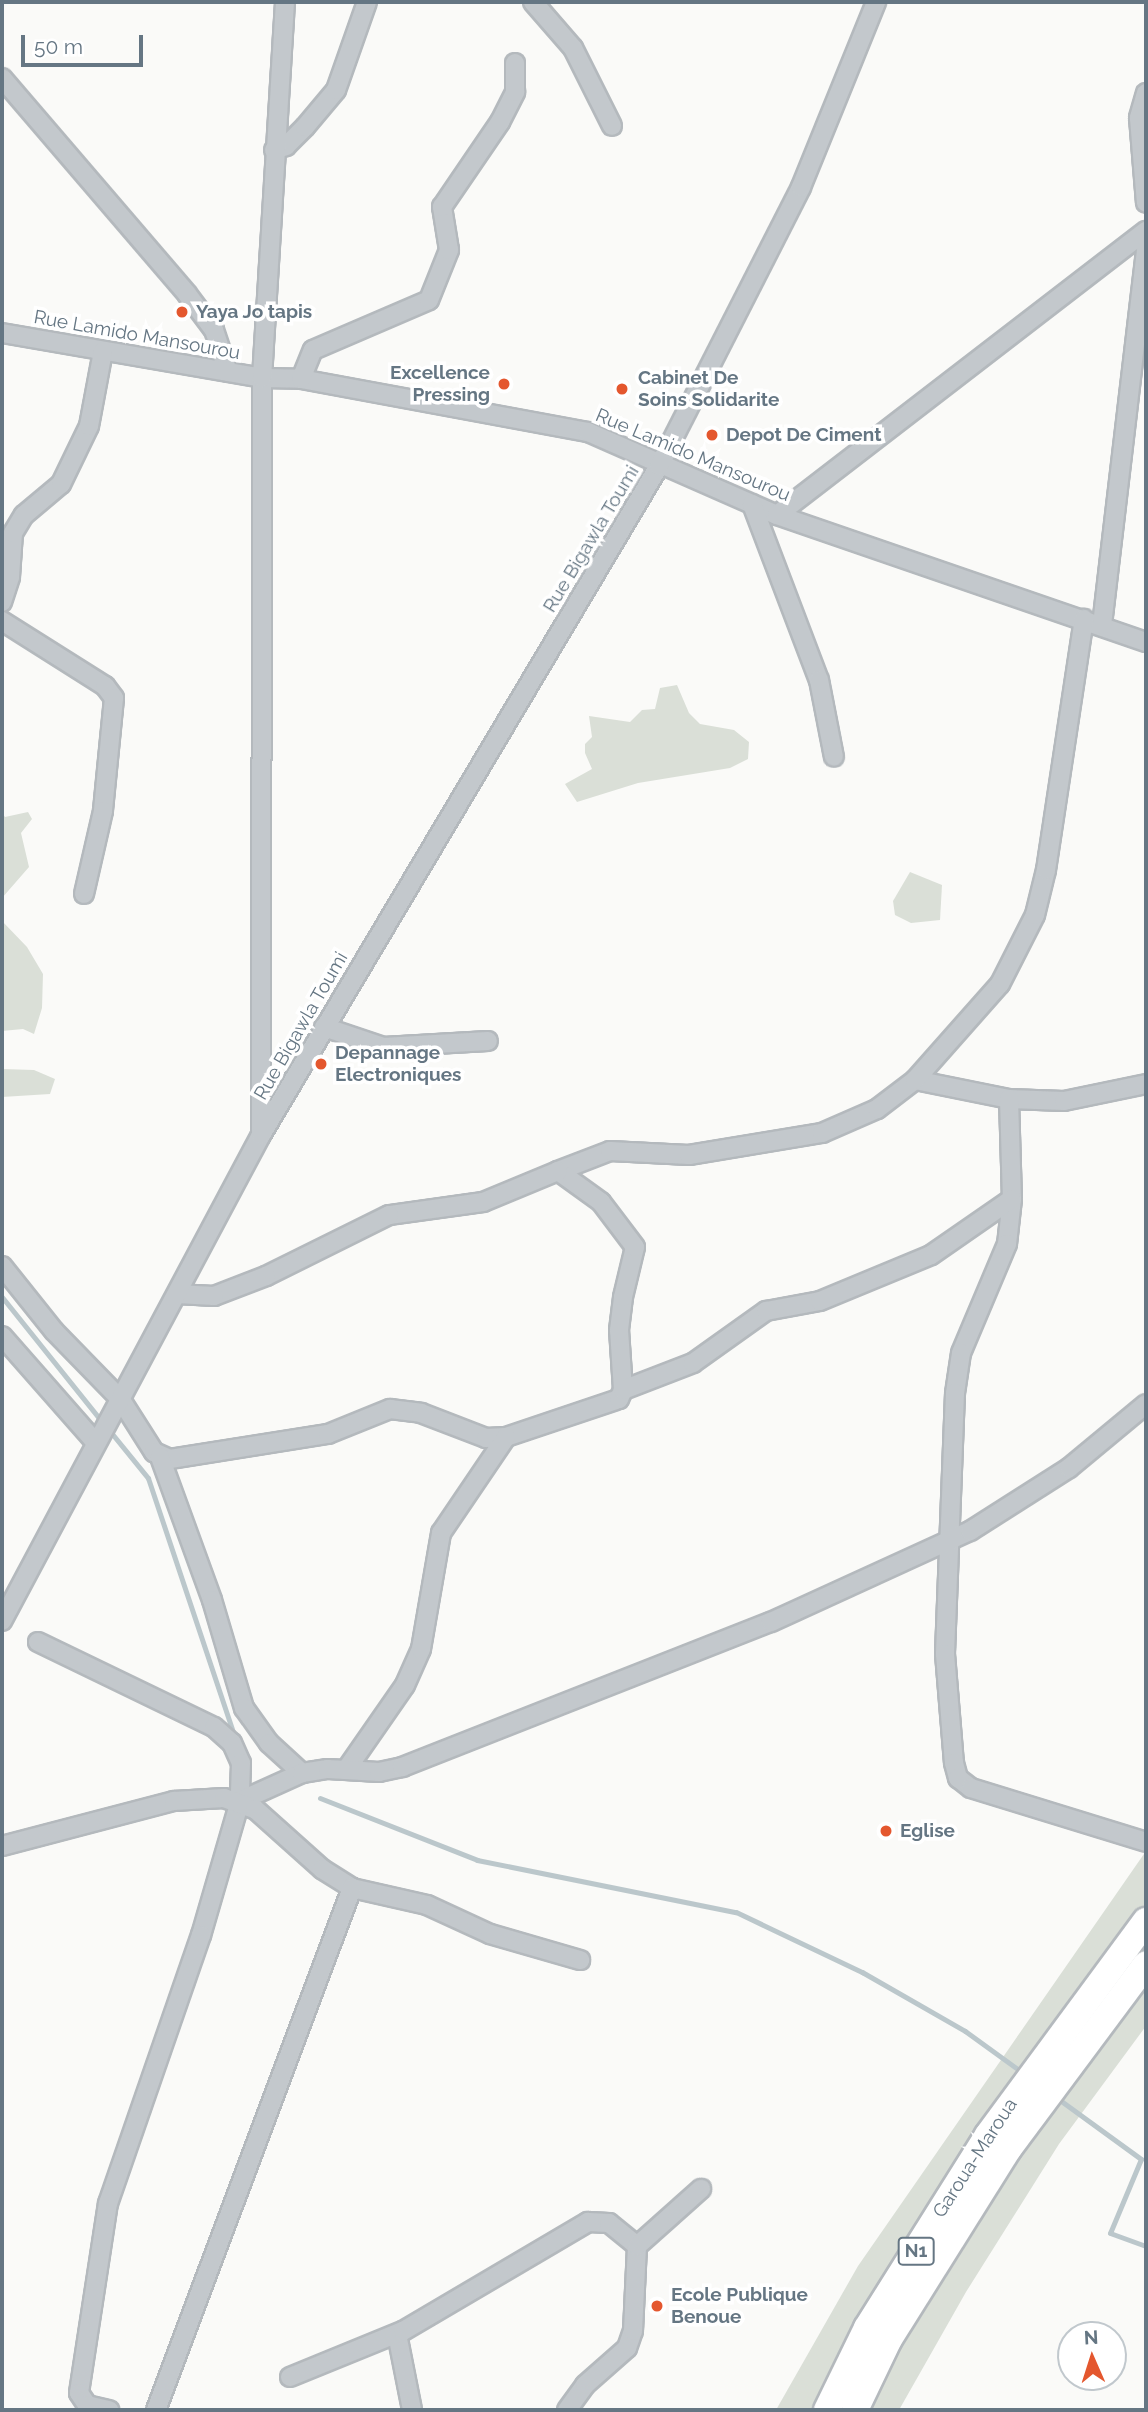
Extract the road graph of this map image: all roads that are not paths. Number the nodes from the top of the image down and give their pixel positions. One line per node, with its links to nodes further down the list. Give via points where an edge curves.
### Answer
1 (285, 2): 9 (street)
2 (367, 2): 9 (street, via 336,90 306,127 286,146)
3 (533, 2): 8 (street, via 573,48)
4 (876, 2): 18 (street, Rue Bigawla Toumi, via 801,187)
5 (515, 63): 17 (street, via 515,92 500,122 442,207 449,250 429,300 313,350)
6 (2, 78): 15 (street, via 187,294 214,330)
7 (1146, 93): 10 (street, via 1139,118)
8 (612, 126)
9 (274, 149): 16 (street)
10 (1146, 202)
11 (1146, 231): 20 (street)
12 (1146, 248): 24 (street)
13 (2, 333): 14 (street, Rue Lamido Mansourou)
14 (103, 351): 15 (street, Rue Lamido Mansourou); 21 (street, via 89,426 61,484 24,515 13,533 10,577)
15 (228, 372): 16 (street, Rue Lamido Mansourou)
16 (262, 377): 17 (street, Rue Lamido Mansourou); 33 (street)
17 (301, 379): 18 (street, Rue Lamido Mansourou, via 588,432)
18 (659, 466): 19 (street, Rue Lamido Mansourou); 28 (street, Rue Bigawla Toumi)
19 (752, 504): 20 (street, Rue Lamido Mansourou); 26 (street, via 822,688)
20 (778, 515): 22 (street, Rue Lamido Mansourou)
21 (2, 602)
22 (1084, 619): 24 (street, Rue Lamido Mansourou); 30 (street, via 1046,870 1035,915 1000,984)
23 (2, 621): 27 (street, via 105,686 114,698 103,811)
24 (1102, 625): 25 (street, Rue Lamido Mansourou)
25 (1146, 642)
26 (834, 757)
27 (84, 894)
28 (324, 1027): 29 (street, via 383,1047); 33 (street, Rue Bigawla Toumi)
29 (488, 1041)
30 (915, 1080): 32 (street); 34 (street, via 877,1109 822,1133 689,1155 610,1151)
31 (1146, 1084): 32 (street, via 1108,1089 1074,1101)
32 (1009, 1099): 35 (street)
33 (261, 1135): 37 (street, Rue Bigawla Toumi)
34 (558, 1171): 37 (street, via 484,1202 388,1215 266,1276 214,1296); 39 (street, via 601,1202 635,1247 619,1331)
35 (1012, 1199): 39 (street, via 931,1255 820,1300 766,1311 693,1363); 45 (street, via 1007,1244 961,1353)
36 (2, 1266): 40 (street)
37 (177, 1294): 40 (street, Rue Bigawla Toumi)
38 (2, 1336): 43 (street)
39 (623, 1390): 42 (street, via 619,1399)
40 (119, 1403): 43 (street, Rue Bigawla Toumi); 44 (street)
41 (1146, 1404): 45 (street, via 1069,1468)
42 (506, 1437): 44 (street, via 486,1437 421,1413 390,1409 327,1434); 49 (street, via 441,1533 421,1649 399,1694)
43 (99, 1438): 46 (street, Rue Bigawla Toumi)
44 (160, 1457): 50 (street, via 212,1600 244,1708 269,1743)
45 (947, 1540): 49 (street, via 771,1622 402,1767 379,1772); 52 (street, via 945,1654 958,1778 971,1788)
46 (6, 1601): 47 (street, Rue Bigawla Toumi)
47 (2, 1620)
48 (38, 1642): 51 (street, via 214,1727 232,1743 241,1763)
49 (346, 1770): 50 (street)
50 (302, 1773): 51 (street)
51 (240, 1801): 53 (street, via 200,1796); 54 (street); 64 (street, via 201,1935 108,2203 79,2393 87,2405)
52 (1146, 1842)
53 (2, 1846)
54 (352, 1888): 56 (street, via 426,1905 490,1934); 65 (street)
55 (1146, 1921): 58 (highway, Garoua-Maroua / N1)
56 (580, 1960)
57 (1146, 1964): 58 (highway, Garoua-Maroua / N1)
58 (1051, 2065): 59 (highway, Garoua-Maroua / N1)
59 (1024, 2103): 68 (highway, Garoua-Maroua / N1, via 867,2328); 69 (highway, Garoua-Maroua / N1, via 890,2339)
60 (701, 2189): 61 (street)
61 (637, 2246): 62 (street, via 610,2223 589,2222); 67 (street, via 633,2332 627,2348 585,2385)
62 (397, 2334): 63 (street); 66 (street)
63 (290, 2377)
64 (109, 2410)
65 (156, 2410)
66 (412, 2410)
67 (567, 2410)
68 (827, 2410)
69 (855, 2410)

